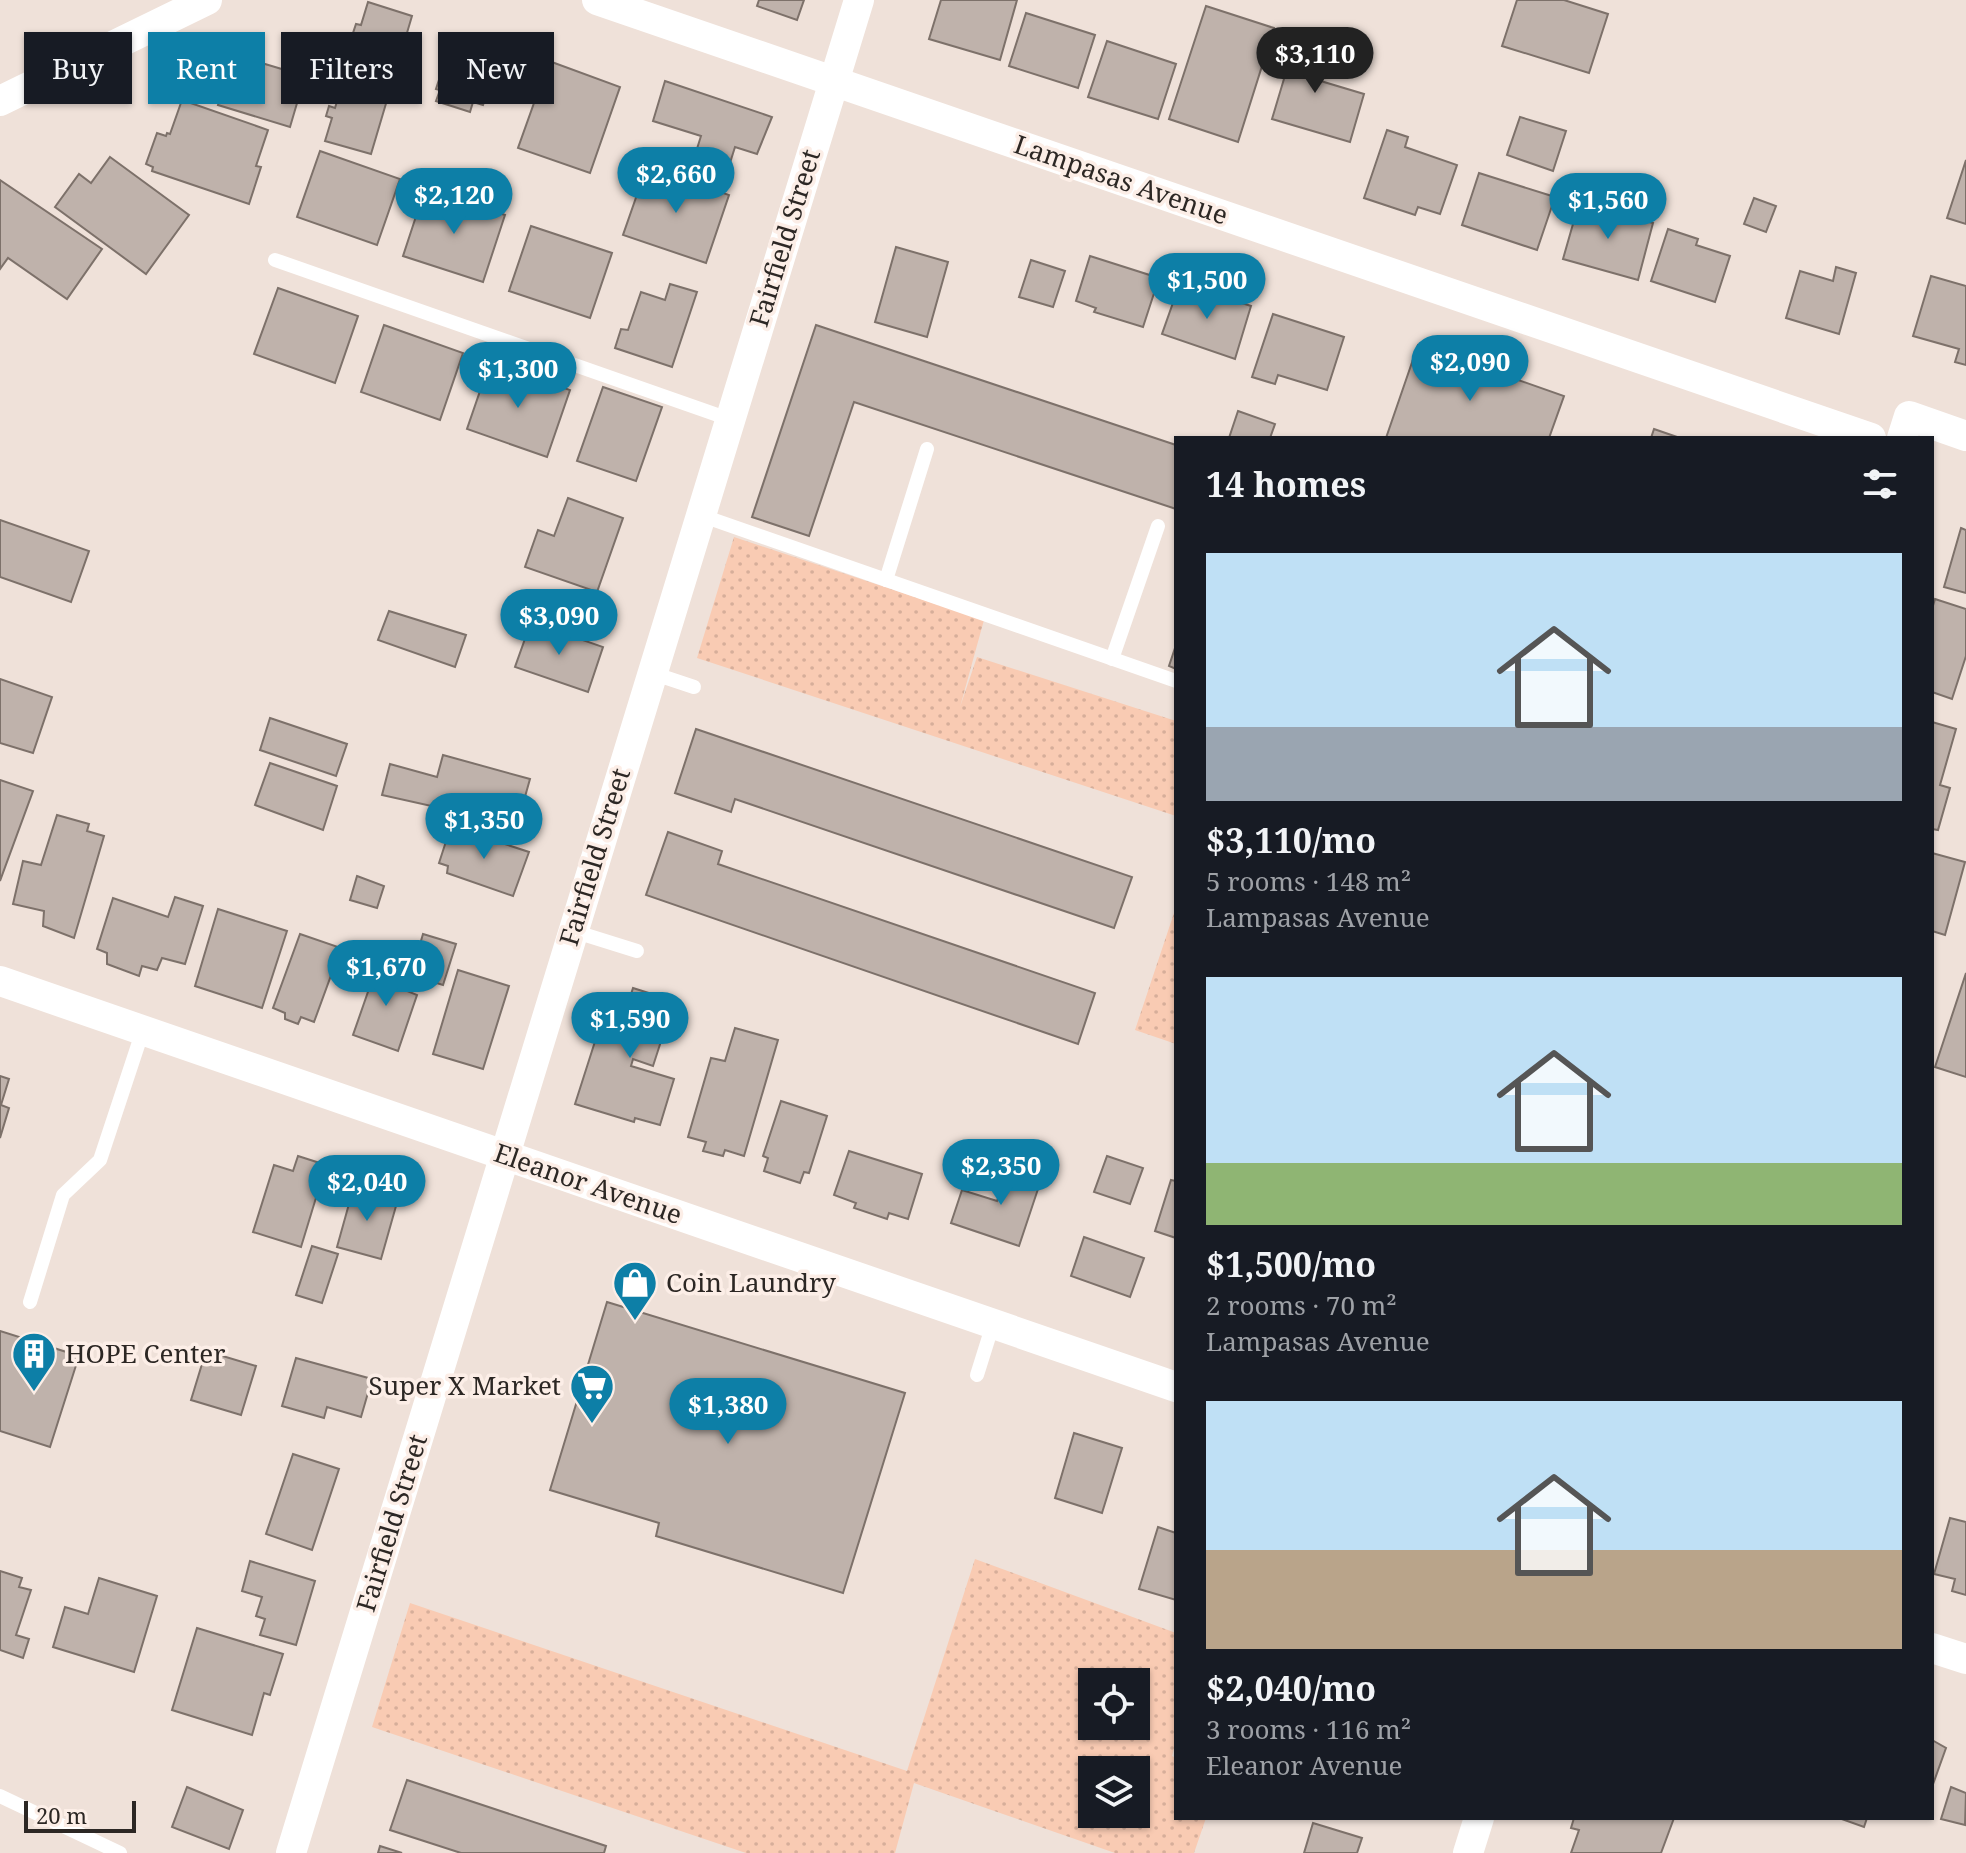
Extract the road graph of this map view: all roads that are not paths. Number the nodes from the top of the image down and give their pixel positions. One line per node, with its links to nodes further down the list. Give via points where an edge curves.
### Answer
1 (207, 0): 5 (street)
2 (597, 0): 4 (street, Lampasas Avenue)
3 (859, 0): 4 (street, Fairfield Street)
4 (833, 81): 7 (street, Fairfield Street); 8 (street, Lampasas Avenue)
5 (0, 101)
6 (275, 260): 7 (lane)
7 (729, 419): 12 (street, Fairfield Street)
8 (1865, 436)
9 (1903, 436): 10 (street, via 1909,416)
10 (1966, 436)
11 (927, 449): 14 (lane)
12 (700, 515): 14 (lane); 16 (street, Fairfield Street)
13 (1158, 526): 15 (lane)
14 (886, 580): 15 (lane)
15 (1112, 659): 17 (lane)
16 (652, 673): 18 (lane); 19 (street, Fairfield Street)
17 (1174, 680)
18 (694, 687)
19 (573, 931): 20 (lane); 23 (street, Fairfield Street)
20 (637, 951)
21 (0, 981): 22 (street, Eleanor Avenue)
22 (143, 1030): 23 (street, Eleanor Avenue); 24 (lane, via 100,1160 63,1195)
23 (505, 1155): 25 (street, Eleanor Avenue); 33 (street, Fairfield Street)
24 (30, 1302)
25 (993, 1324): 26 (lane); 27 (street, Eleanor Avenue)
26 (977, 1375)
27 (1174, 1386)
28 (1934, 1649): 29 (street)
29 (1966, 1659)
30 (0, 1796): 32 (lane)
31 (1478, 1820): 34 (street)
32 (120, 1853)
33 (291, 1853)
34 (1468, 1853)

